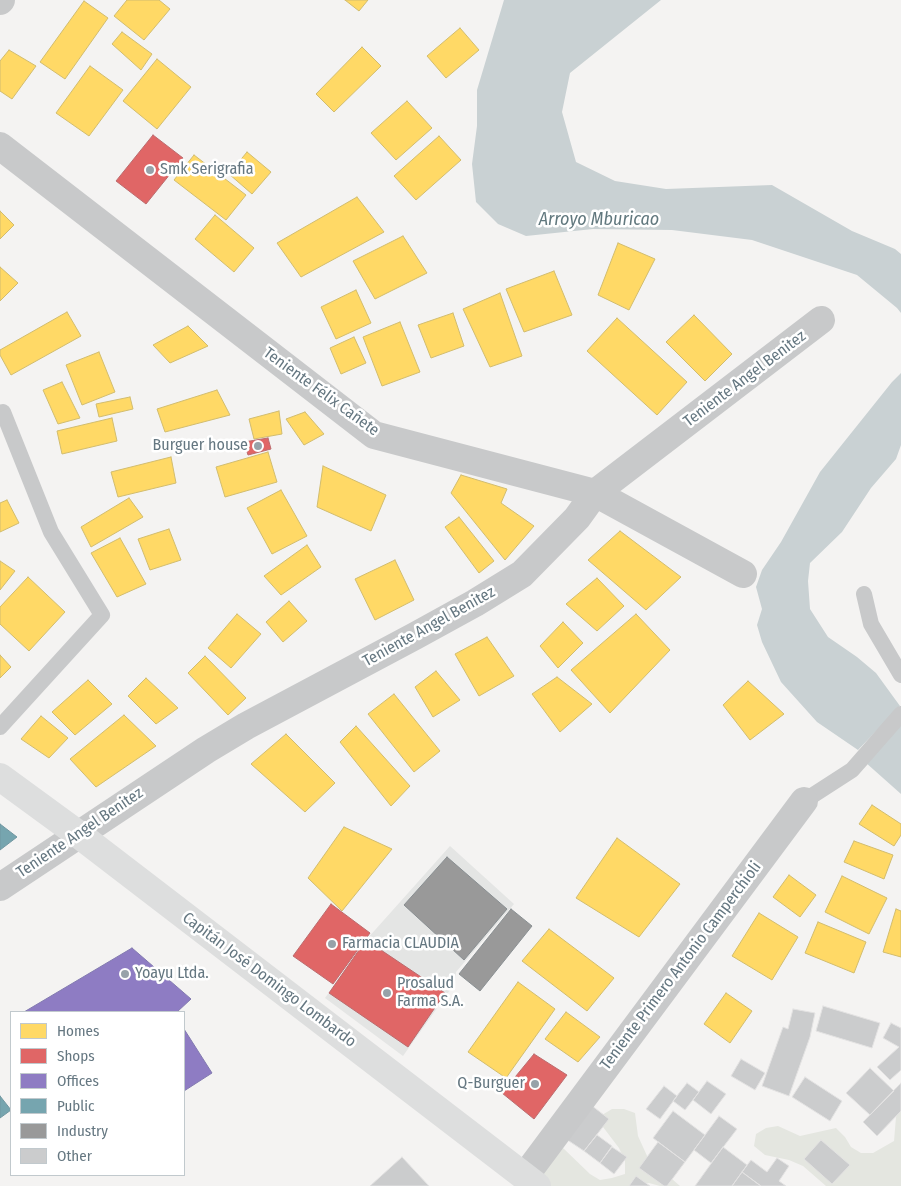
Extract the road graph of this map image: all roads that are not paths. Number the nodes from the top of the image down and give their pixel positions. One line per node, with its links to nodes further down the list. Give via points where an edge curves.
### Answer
1 (0, 146): 4 (street, Teniente Félix Cañete, via 374,435)
2 (822, 320): 4 (street, Teniente Angel Benitez)
3 (3, 412): 9 (lane, via 50,532 102,615)
4 (595, 493): 5 (street, Teniente Félix Cañete); 12 (street, Teniente Angel Benitez, via 577,518 522,574 475,603 246,726)
5 (743, 574)
6 (864, 594): 7 (lane, via 871,624)
7 (901, 675)
8 (901, 714): 11 (lane, Teniente Primero Antonio Camperchioli, via 852,770)
9 (0, 727)
10 (0, 777): 12 (street, Capitán José Domingo Lombardo)
11 (804, 801): 14 (street, Teniente Primero Antonio Camperchioli)
12 (78, 834): 13 (street, Teniente Angel Benitez); 14 (street, Capitán José Domingo Lombardo)
13 (0, 887)
14 (531, 1181)

